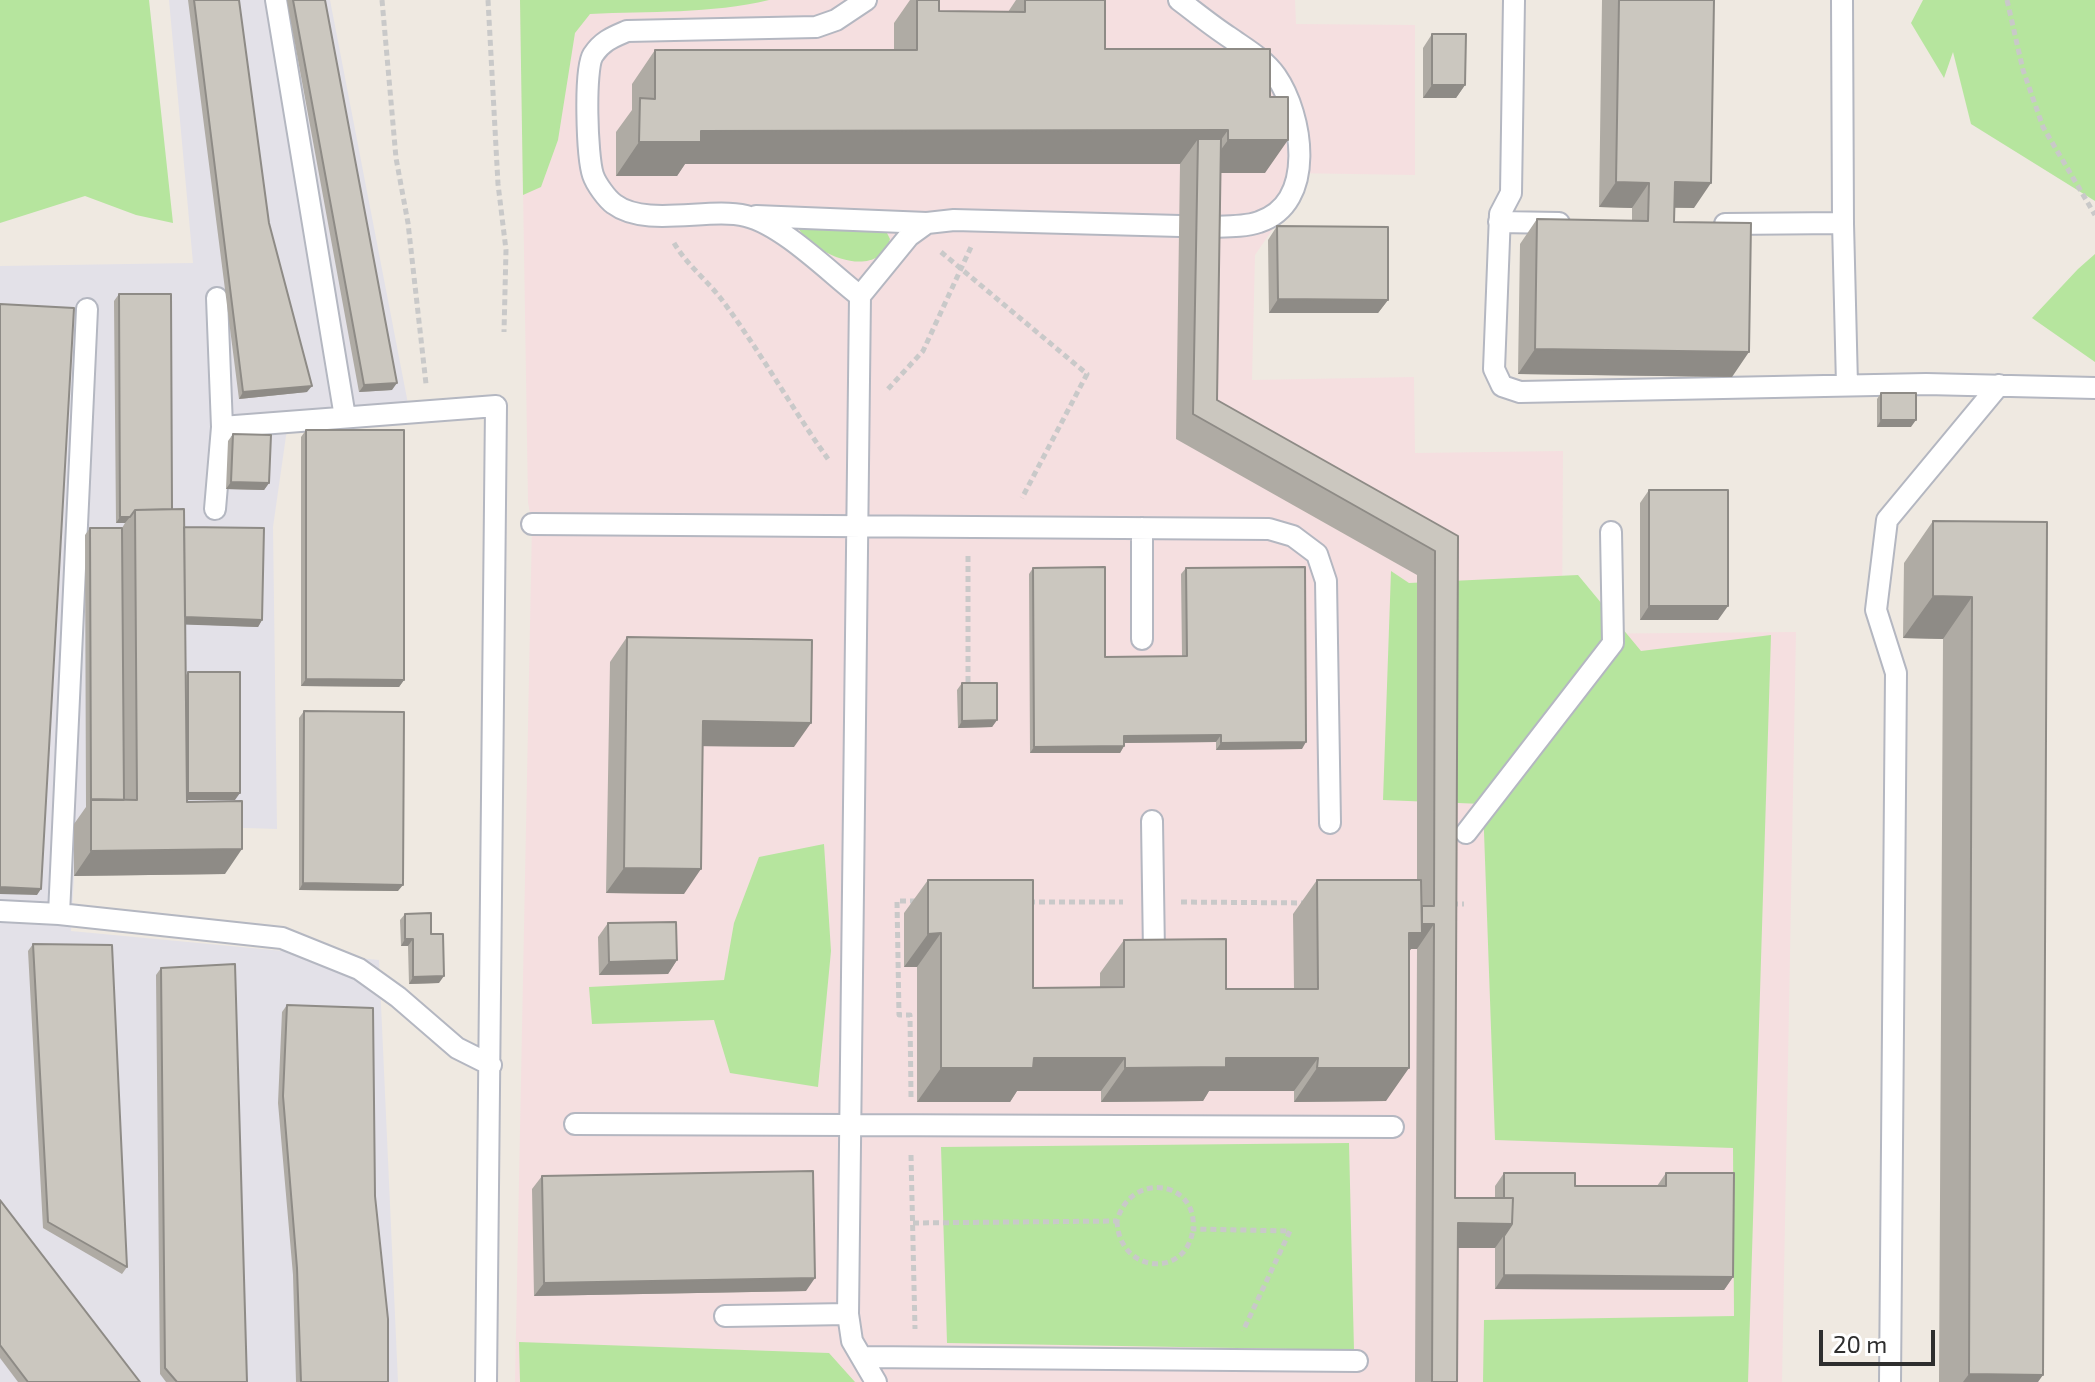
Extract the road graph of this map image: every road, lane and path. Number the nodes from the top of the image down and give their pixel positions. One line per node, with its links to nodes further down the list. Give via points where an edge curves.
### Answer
1 (276, 0): 30 (lane)
2 (382, 0): 29 (path, via 396,158)
3 (488, 0): 24 (path, via 506,250)
4 (866, 0): 9 (lane, via 816,27 627,31 605,40 591,57 587,78 594,178 614,204 634,214)
5 (1179, 0): 19 (lane, via 1258,56 1276,77 1299,134 1299,175 1277,211 1260,222)
6 (1514, 0): 13 (lane, via 1511,193)
7 (1842, 0): 15 (lane)
8 (2007, 0): 10 (path, via 2043,127)
9 (657, 214): 11 (lane); 32 (path, via 682,257 720,297)
10 (2095, 215)
11 (744, 216): 18 (lane); 21 (lane, via 772,226)
12 (982, 221): 17 (lane); 18 (lane); 20 (path)
13 (1499, 222): 14 (lane); 25 (lane, via 1494,369 1502,386 1520,392)
14 (1573, 223)
15 (1843, 223): 16 (lane); 25 (lane)
16 (1703, 224)
17 (1180, 226)
18 (922, 227): 20 (path); 21 (lane)
19 (1203, 227)
20 (962, 270): 28 (path, via 923,351 892,385); 37 (path, via 1087,374)
21 (860, 296): 28 (lane)
22 (217, 298): 31 (lane)
23 (87, 309): 52 (lane)
24 (504, 332)
25 (1847, 385): 26 (lane)
26 (1999, 385): 27 (lane); 70 (lane, via 1887,520 1876,610 1896,673)
27 (2095, 388)
28 (858, 410): 32 (lane)
29 (429, 411): 30 (lane); 54 (lane, via 496,406)
30 (345, 417): 31 (lane)
31 (222, 427): 33 (lane)
32 (857, 498): 35 (lane)
33 (215, 509)
34 (532, 524): 35 (lane)
35 (857, 526): 36 (lane); 56 (lane)
36 (968, 527): 37 (lane); 41 (path)
37 (1006, 527): 38 (lane)
38 (1142, 528): 40 (lane); 43 (lane, via 1269,529 1293,536 1317,554 1326,581)
39 (1611, 532): 44 (lane, via 1613,643)
40 (1142, 639)
41 (968, 683)
42 (1152, 821): 47 (lane)
43 (1330, 823)
44 (1466, 833)
45 (927, 901): 57 (path, via 897,901 899,1015 910,1015)
46 (1018, 902): 47 (path)
47 (1154, 902): 48 (path); 53 (lane)
48 (1308, 903)
49 (1439, 904): 50 (path)
50 (1464, 904)
51 (0, 911): 52 (lane)
52 (59, 914): 54 (lane, via 282,938 359,969 457,1048)
53 (1154, 953)
54 (491, 1065): 68 (lane)
55 (575, 1124): 56 (lane)
56 (851, 1126): 57 (lane); 62 (lane)
57 (911, 1126): 58 (lane); 60 (path)
58 (1393, 1127)
59 (1117, 1221): 60 (path); 61 (path, via 1135,1192 1161,1187 1184,1199); 61 (path, via 1126,1251 1155,1264 1166,1263 1187,1248)
60 (913, 1223): 65 (path)
61 (1193, 1229): 66 (path, via 1290,1231)
62 (848, 1314): 63 (lane); 64 (lane, via 852,1341)
63 (725, 1316)
64 (862, 1357): 65 (lane); 69 (lane)
65 (916, 1358): 66 (lane)
66 (1229, 1360): 67 (lane)
67 (1357, 1361)
68 (486, 1382)
69 (876, 1382)
70 (1890, 1382)

